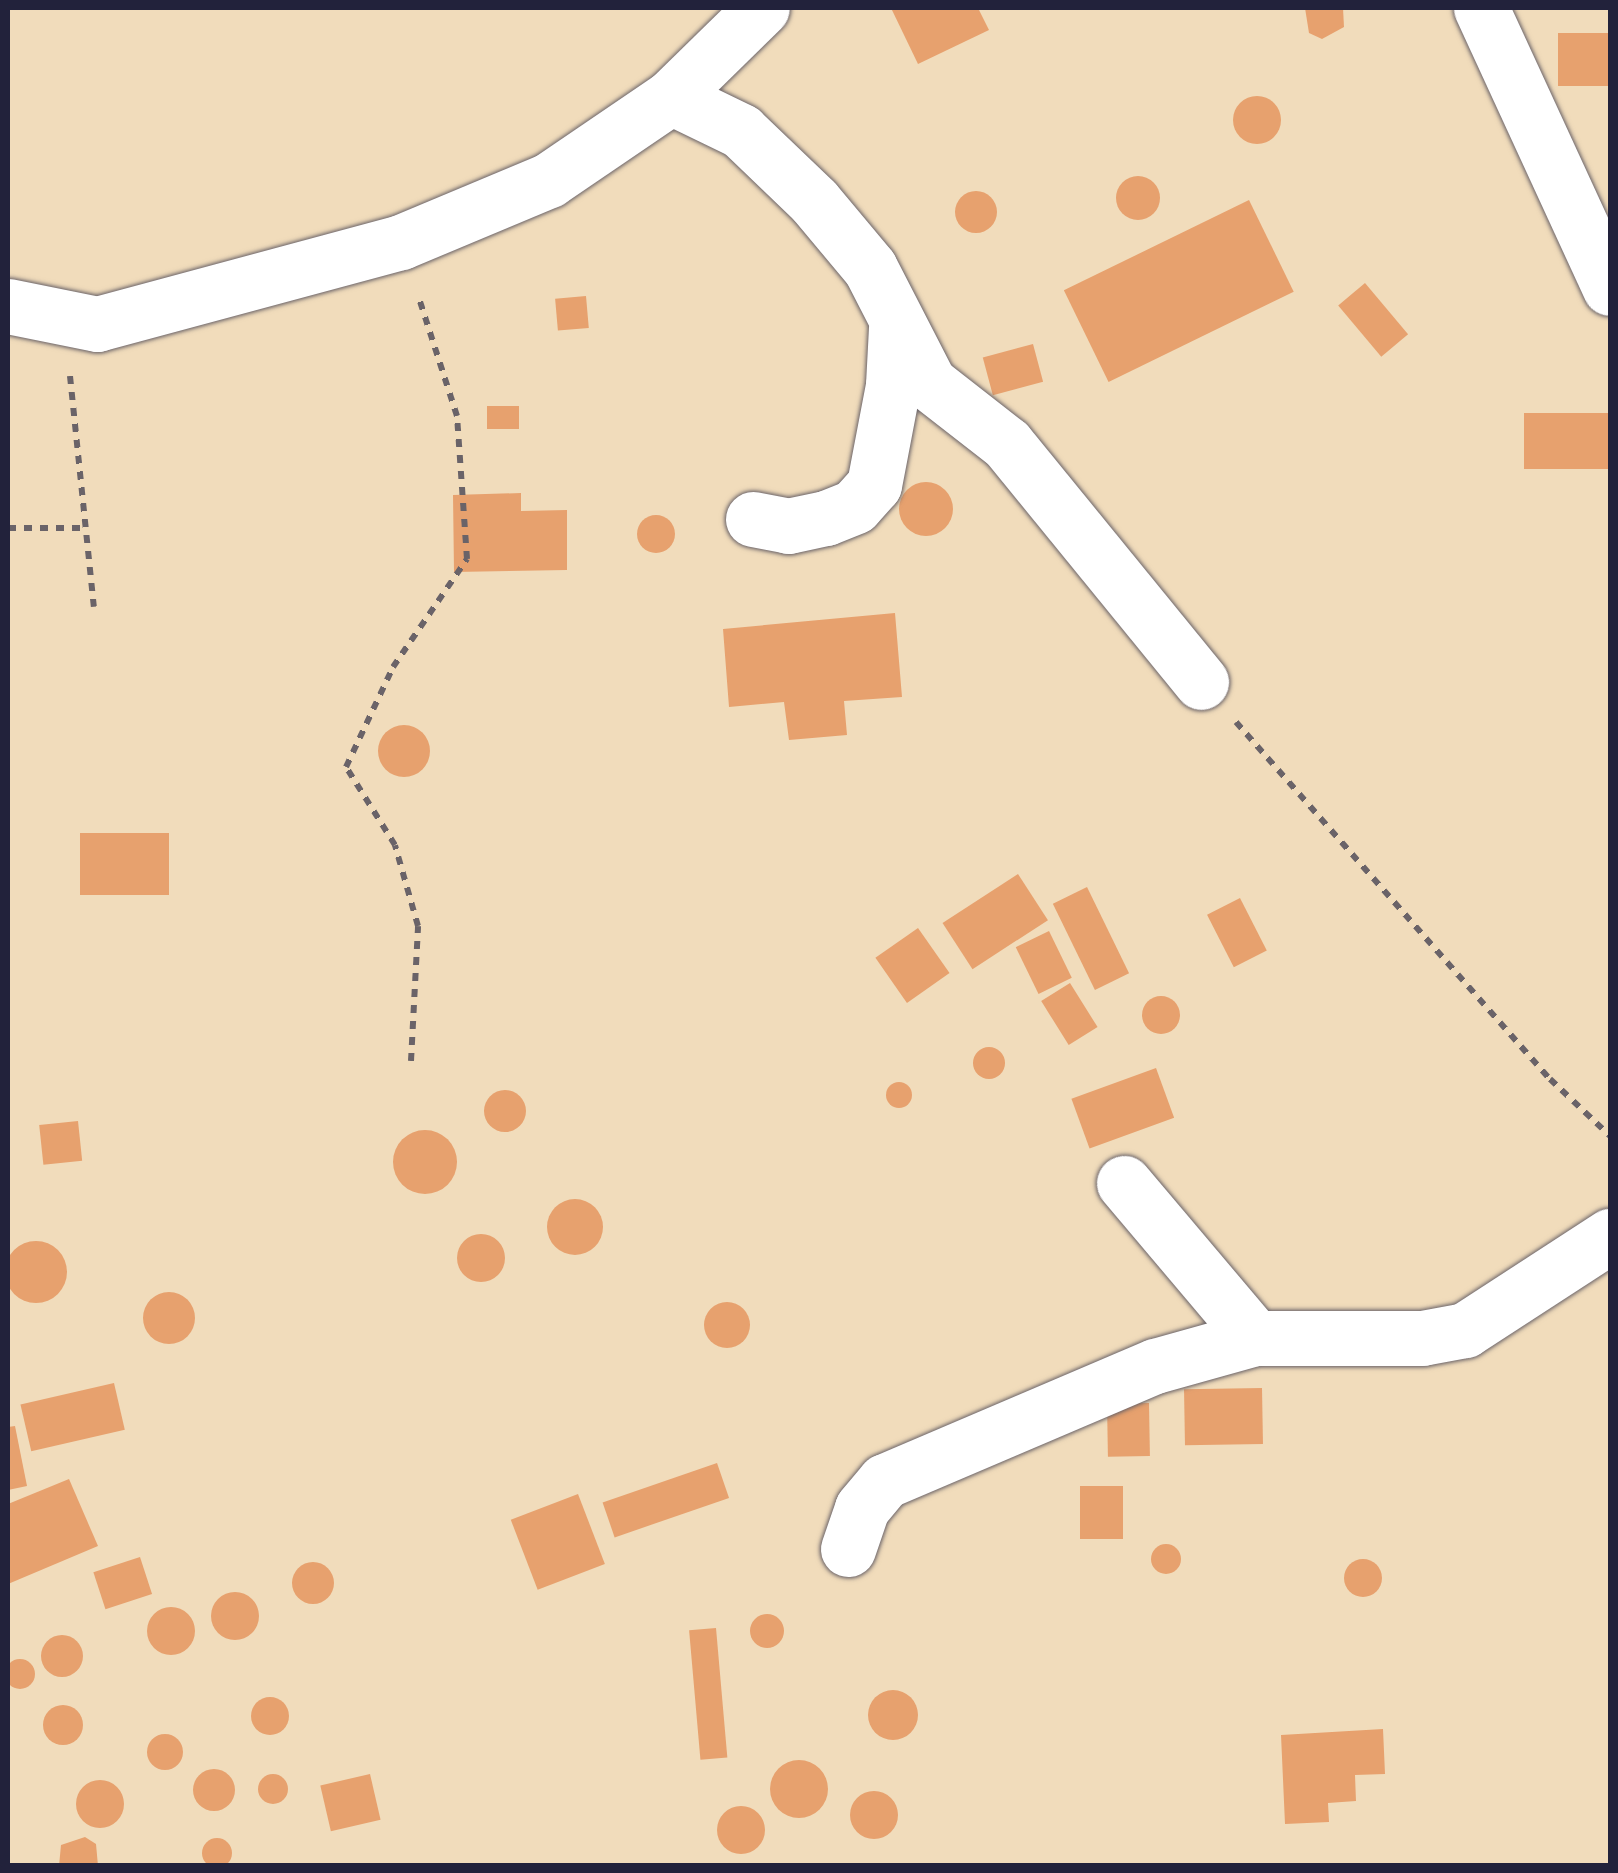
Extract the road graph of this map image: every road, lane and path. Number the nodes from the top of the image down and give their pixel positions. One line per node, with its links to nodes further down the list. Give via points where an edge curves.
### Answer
1 (762, 8): 3 (street)
2 (1480, 8): 6 (street)
3 (716, 30): 4 (street)
4 (671, 97): 5 (street, via 549,180); 9 (street, via 741,131 814,201 870,268)
5 (401, 242): 8 (street); 15 (path, via 457,416 467,559 393,668 346,767 395,845 418,926)
6 (1610, 288)
7 (8, 306): 8 (street)
8 (96, 324): 12 (path, via 68,362)
9 (896, 327): 10 (street, via 893,385 874,485 855,506 804,524); 14 (street, via 929,383 1007,444)
10 (753, 519)
11 (8, 528): 12 (path)
12 (84, 528): 13 (path)
13 (94, 607)
14 (1201, 682): 16 (path, via 1394,907 1550,1080)
15 (410, 1061)
16 (1610, 1136)
17 (1124, 1183): 19 (street)
18 (1610, 1236): 19 (street, via 1502,1312 1465,1330 1422,1338)
19 (1255, 1338): 20 (street, via 1155,1366 885,1481 862,1508)
20 (848, 1549)

